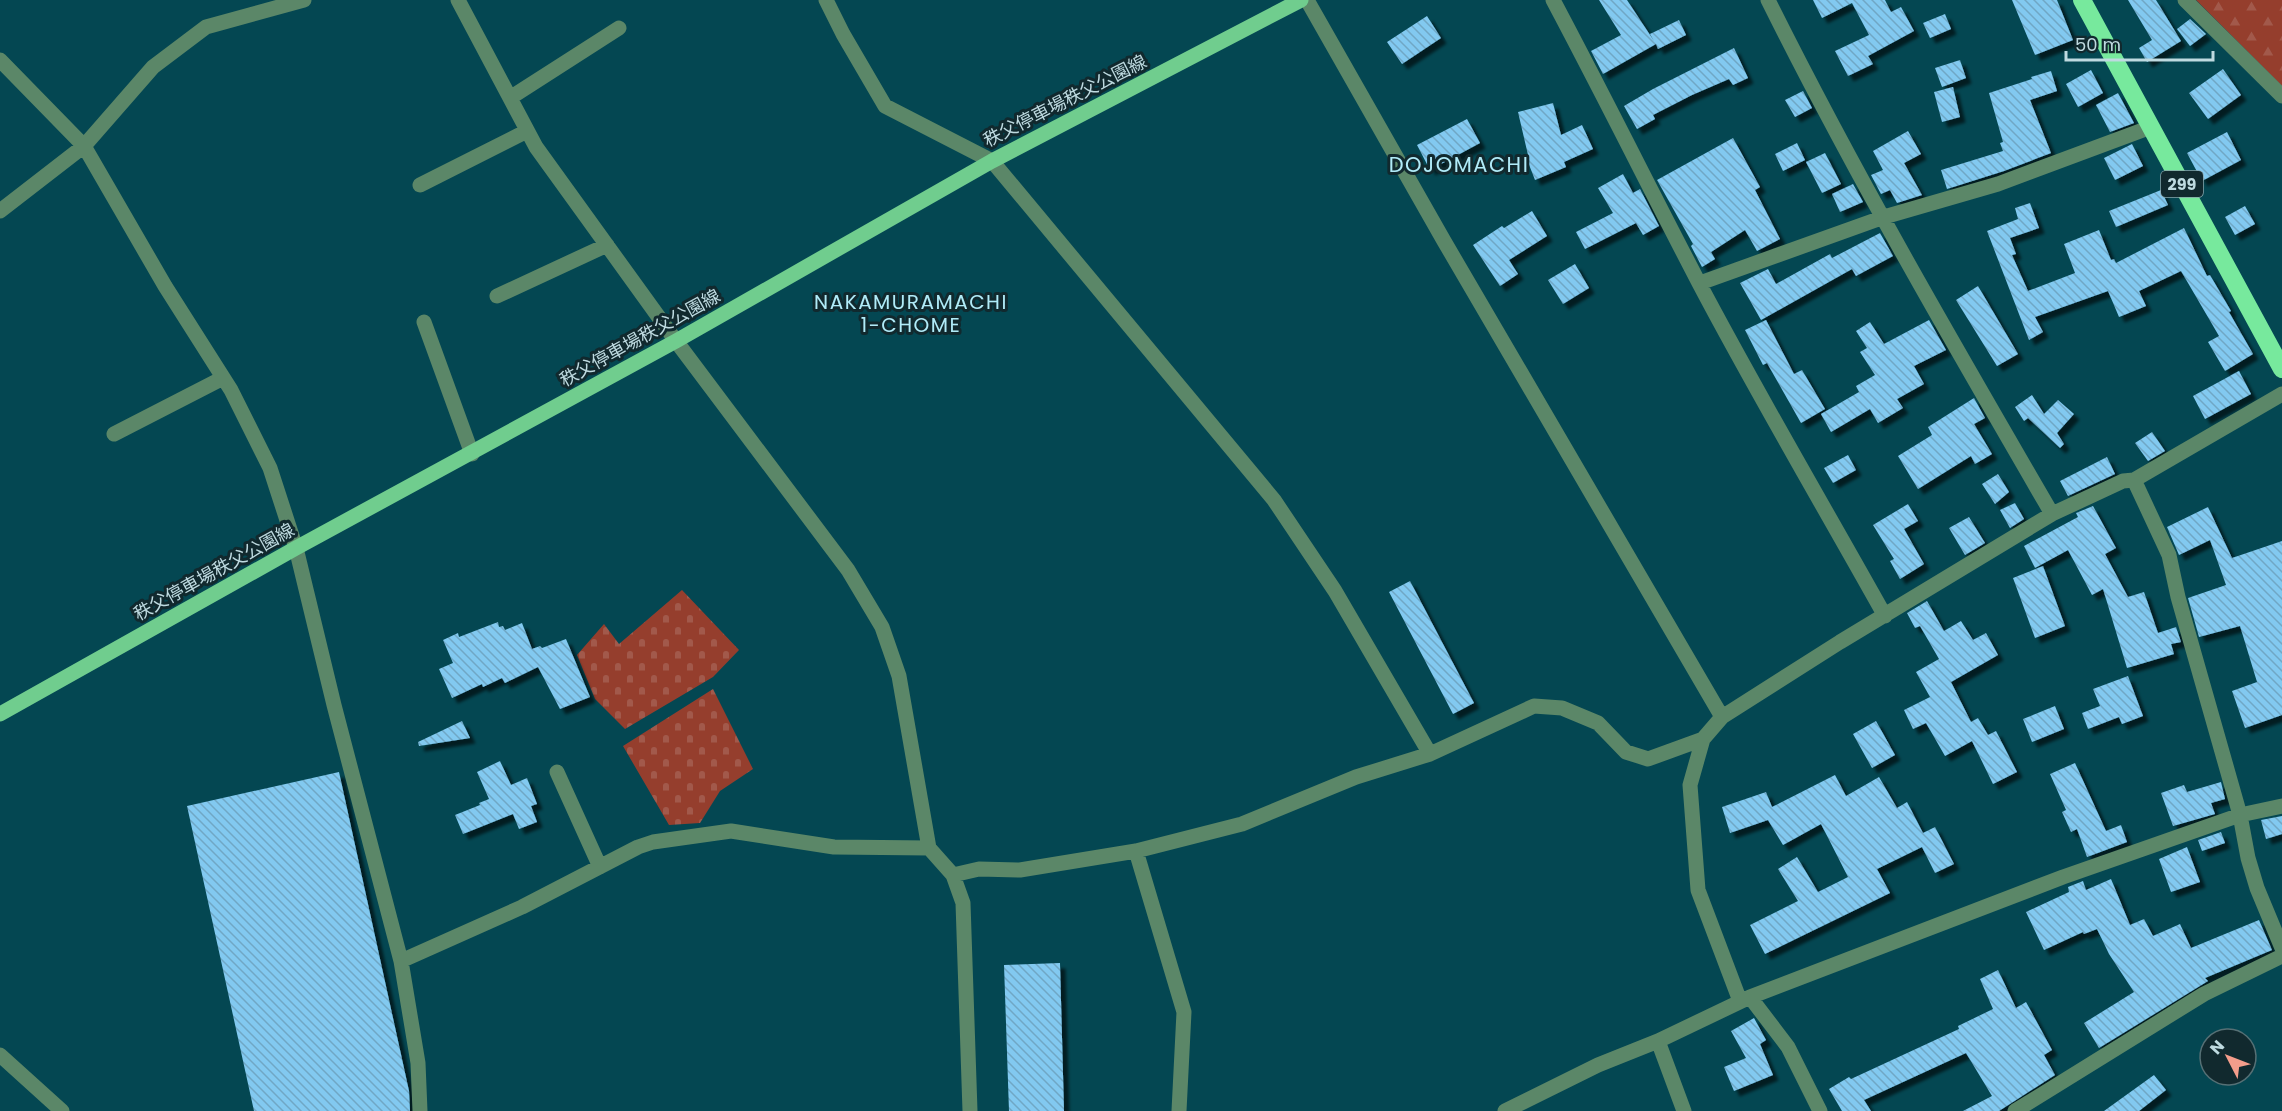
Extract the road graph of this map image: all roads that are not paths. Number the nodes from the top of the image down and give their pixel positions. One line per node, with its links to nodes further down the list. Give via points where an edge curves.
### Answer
1 (303, 0): 16 (street, via 206,27 153,67)
2 (458, 0): 13 (street)
3 (826, 0): 17 (street, via 885,106)
4 (1301, 0): 17 (main road, 秩父停車場秩父公園線)
5 (1307, 0): 36 (street)
6 (1553, 0): 22 (street)
7 (1768, 0): 20 (street)
8 (2082, 0): 14 (highway, 299)
9 (2185, 0): 12 (street)
10 (618, 28): 13 (street)
11 (0, 60): 16 (street)
12 (2282, 96)
13 (510, 98): 15 (street)
14 (2151, 127): 20 (street, via 1998,184); 26 (highway, 299)
15 (527, 131): 18 (street); 21 (street)
16 (84, 146): 19 (street); 27 (street)
17 (992, 161): 25 (main road, 秩父停車場秩父公園線); 38 (street, via 1274,500 1335,591)
18 (420, 185)
19 (0, 211)
20 (1884, 217): 22 (street); 32 (street)
21 (606, 245): 23 (street); 25 (street)
22 (1700, 283): 34 (street)
23 (497, 296)
24 (424, 322): 30 (street)
25 (676, 341): 30 (main road, 秩父停車場秩父公園線); 42 (street, via 848,570 882,627 899,676)
26 (2282, 369)
27 (223, 378): 29 (street); 33 (street, via 270,468)
28 (2282, 394): 31 (street)
29 (114, 434)
30 (472, 454): 33 (main road, 秩父停車場秩父公園線)
31 (2134, 480): 32 (street, via 2123,481); 41 (street, via 2169,555)
32 (2052, 514): 34 (street)
33 (296, 548): 35 (main road, 秩父停車場秩父公園線); 48 (street)
34 (1886, 616): 36 (street)
35 (0, 714)
36 (1722, 717): 37 (street)
37 (1703, 739): 38 (street, via 1648,759 1626,752 1598,723 1562,708 1534,706); 49 (street, via 1690,785 1698,890)
38 (1430, 754): 43 (street, via 1356,777 1242,824)
39 (557, 772): 44 (street)
40 (2282, 806): 41 (street)
41 (2240, 815): 46 (street, via 2251,868); 49 (street, via 2063,877)
42 (929, 848): 44 (street, via 834,847 731,831 713,832 653,842); 45 (street)
43 (1136, 850): 45 (street, via 1020,870 979,869); 55 (street, via 1184,1012)
44 (600, 867): 48 (street, via 522,907)
45 (953, 874): 54 (street, via 963,903)
46 (2282, 948)
47 (2282, 956): 59 (street, via 2204,994)
48 (401, 960): 53 (street, via 418,1063)
49 (1745, 999): 50 (street); 58 (street, via 1788,1047)
50 (1658, 1041): 56 (street, via 1598,1065); 57 (street)
51 (0, 1055): 52 (street)
52 (62, 1111)
53 (420, 1111)
54 (970, 1111)
55 (1179, 1111)
56 (1505, 1111)
57 (1684, 1111)
58 (1820, 1111)
59 (2015, 1111)

